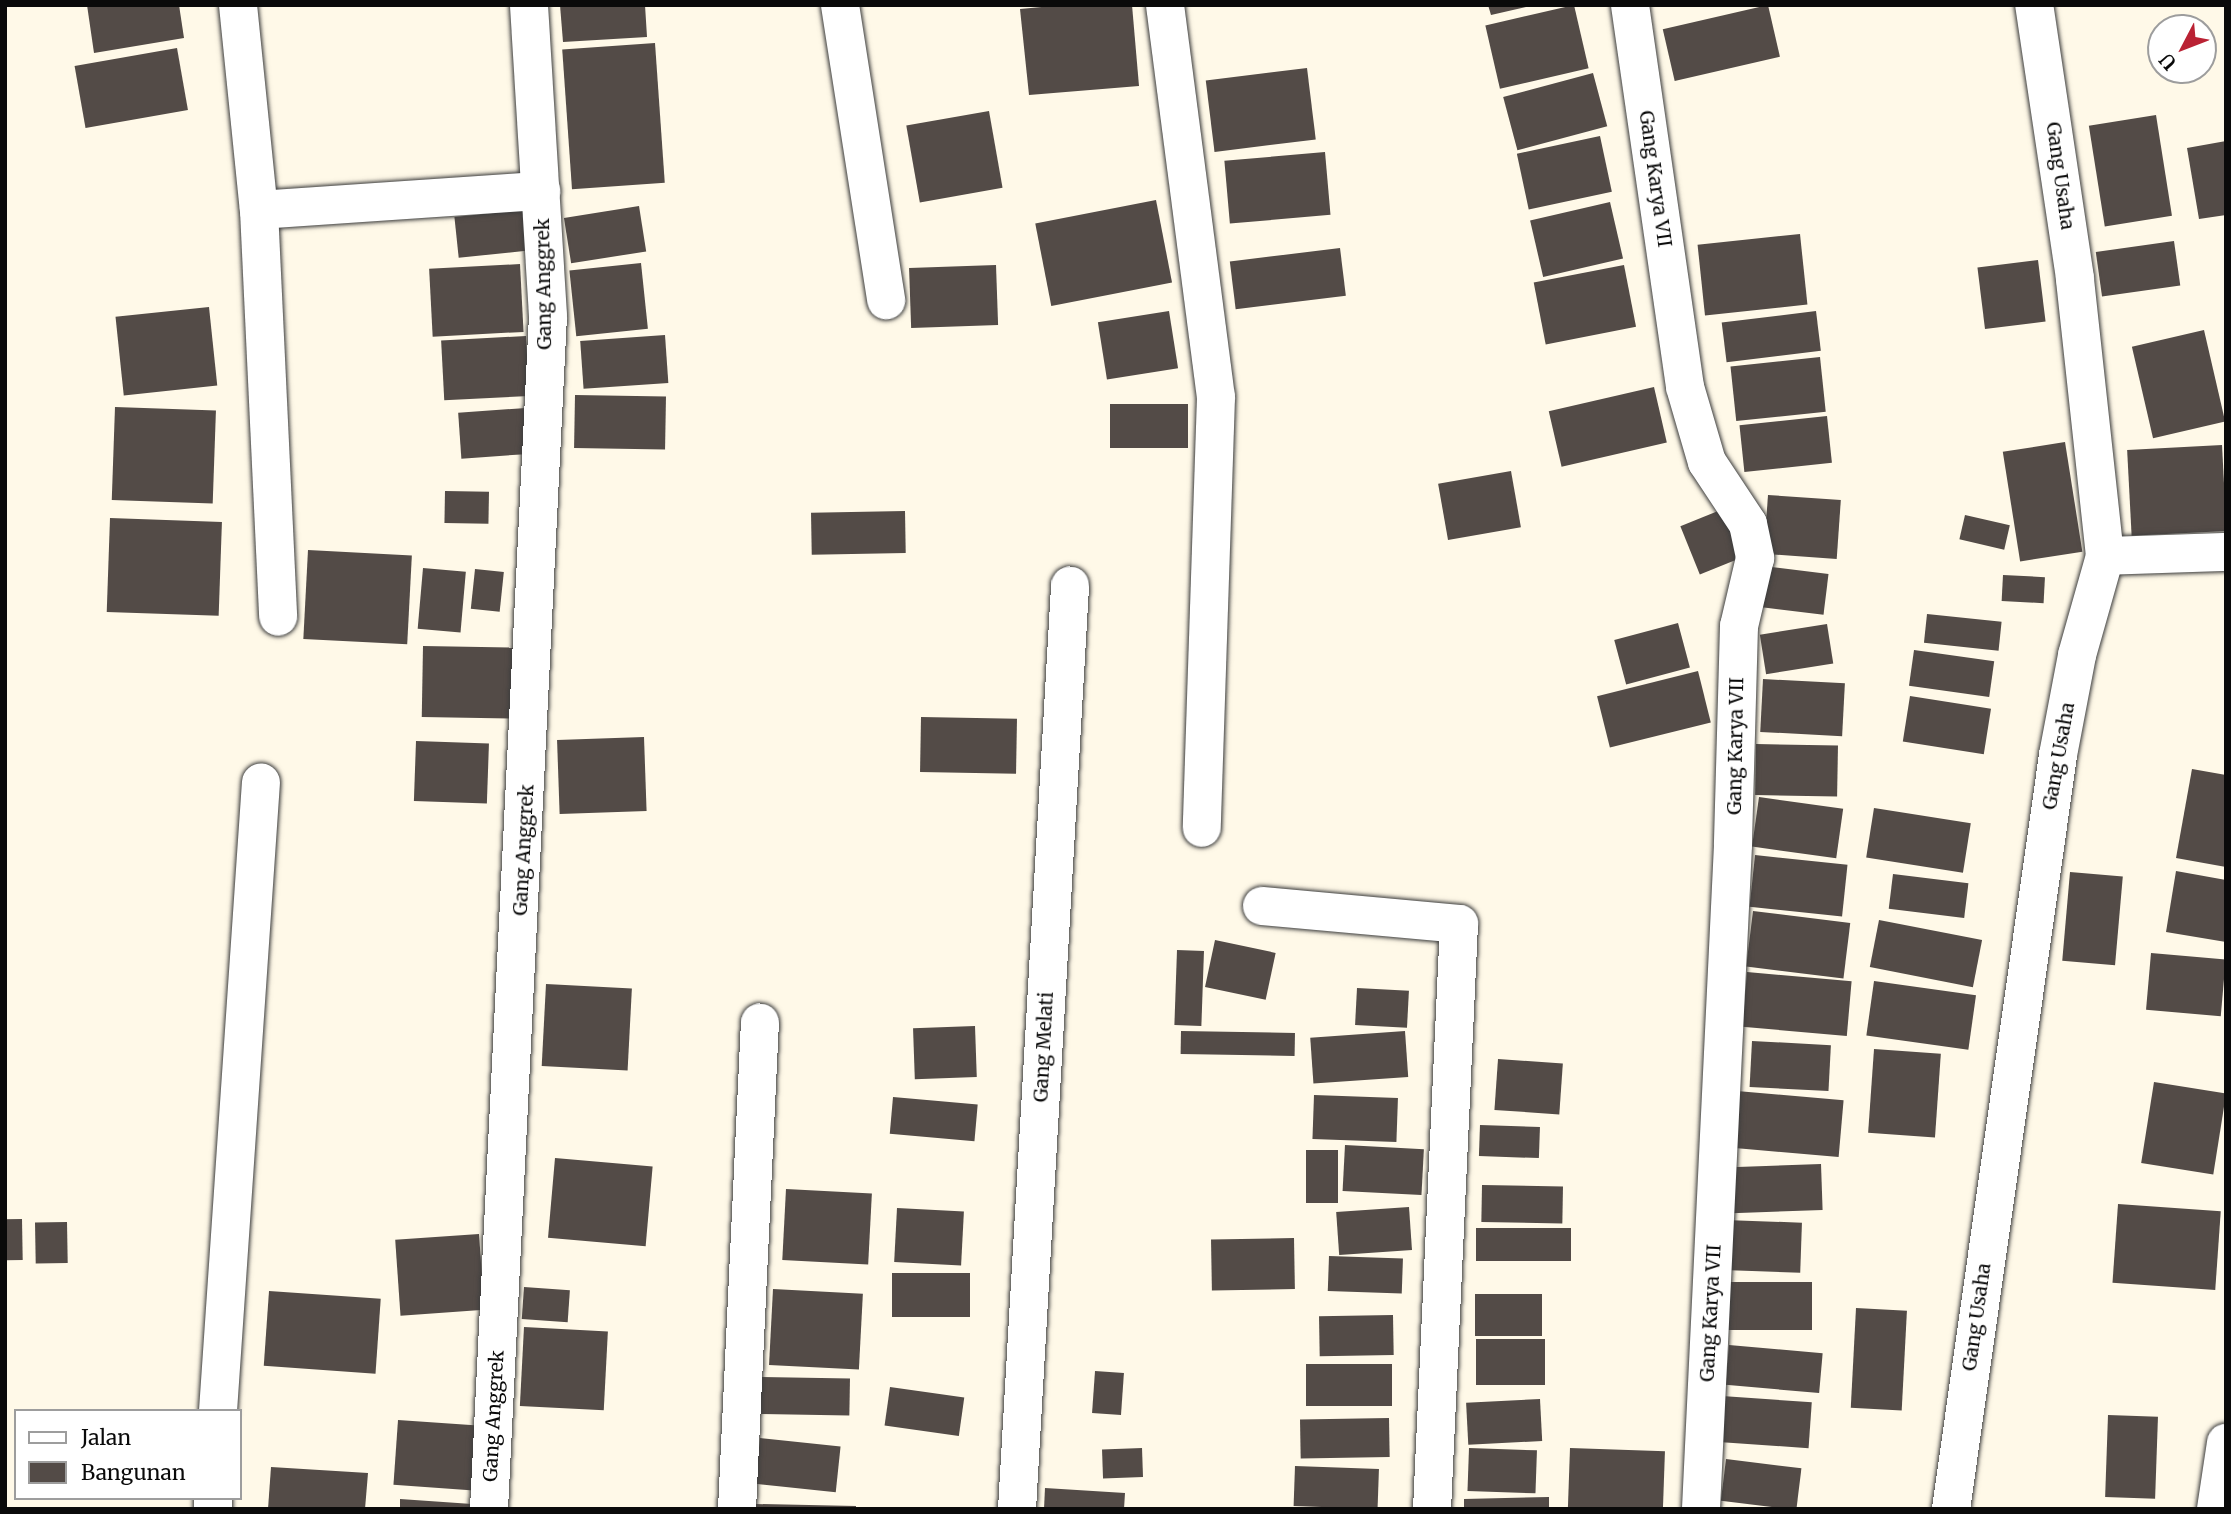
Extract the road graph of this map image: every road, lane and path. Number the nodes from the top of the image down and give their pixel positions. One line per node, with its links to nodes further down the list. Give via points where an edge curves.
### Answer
1 (238, 5): 8 (street)
2 (529, 5): 7 (street, Gang Anggrek)
3 (841, 5): 9 (street)
4 (1165, 5): 15 (street, via 1216,397)
5 (1630, 5): 24 (street, Gang Karya VII, via 1685,387 1707,463 1748,524 1755,558 1739,626)
6 (2034, 5): 11 (street, Gang Usaha, via 2075,278)
7 (541, 191): 8 (street); 20 (street, Gang Anggrek, via 548,316)
8 (259, 210): 13 (street)
9 (886, 300)
10 (2226, 552): 11 (street)
11 (2105, 556): 25 (street, Gang Usaha, via 2077,654 2058,755)
12 (1070, 586): 22 (street, Gang Melati)
13 (278, 617)
14 (261, 782): 18 (street)
15 (1202, 828)
16 (1262, 906): 23 (street, via 1459,925)
17 (760, 1023): 21 (street)
18 (218, 1409)
19 (2226, 1443): 26 (street)
20 (489, 1509)
21 (737, 1509)
22 (1017, 1509)
23 (1432, 1509)
24 (1701, 1509)
25 (1951, 1509)
26 (2216, 1509)

